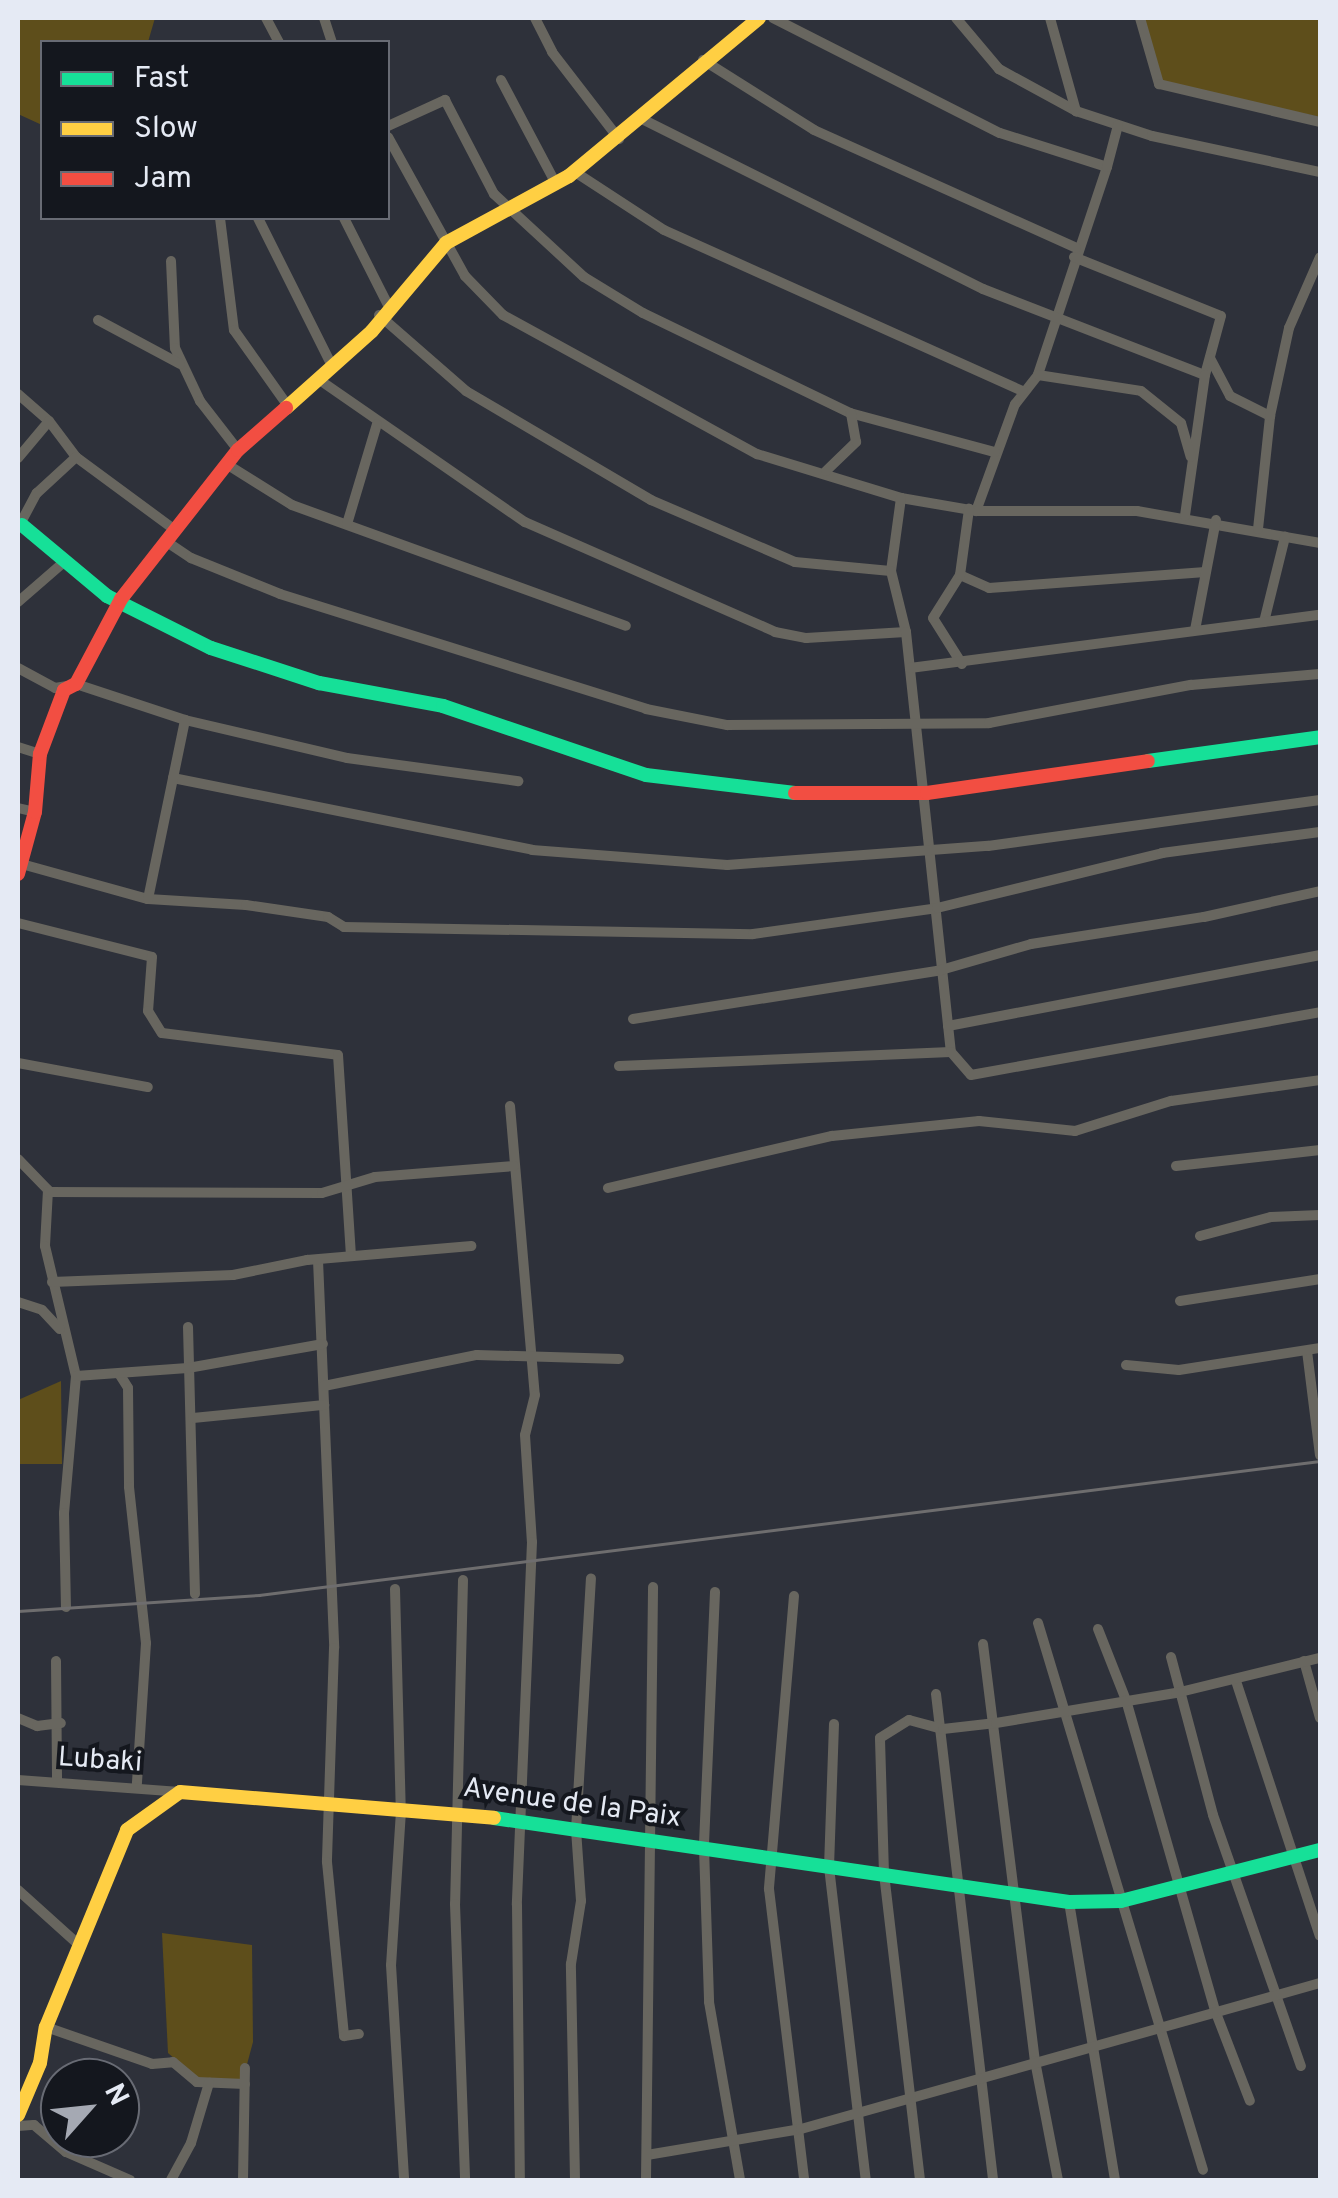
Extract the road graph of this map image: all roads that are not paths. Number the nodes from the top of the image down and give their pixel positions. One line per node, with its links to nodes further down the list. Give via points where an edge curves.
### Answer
1 (266, 18): 8 (street)
2 (535, 18): 16 (street)
3 (759, 18): 9 (street)
4 (772, 18): 18 (street, via 1000,133)
5 (956, 18): 11 (street, via 999,69)
6 (1050, 18): 11 (street)
7 (1140, 18): 13 (street, via 1159,84)
8 (278, 40)
9 (702, 60): 12 (street); 27 (street, via 814,130)
10 (501, 80): 21 (street)
11 (1076, 110): 15 (street)
12 (642, 120): 16 (street); 31 (street)
13 (1320, 122)
14 (390, 125): 22 (street, via 445,100)
15 (1118, 126): 18 (street); 20 (street)
16 (619, 139): 19 (street)
17 (390, 142): 26 (street)
18 (1108, 167): 27 (street)
19 (575, 172): 21 (street); 39 (street, via 664,230)
20 (1320, 172)
21 (556, 184): 22 (street)
22 (505, 206): 26 (street); 42 (street, via 584,277 643,313)
23 (220, 220): 41 (street, via 234,330)
24 (259, 220): 34 (street)
25 (345, 220): 30 (street)
26 (446, 243): 30 (street); 52 (street, via 482,297 551,345 758,454)
27 (1075, 252): 31 (street); 33 (street, via 1218,312)
28 (1320, 256): 43 (street, via 1289,328)
29 (170, 261): 37 (street, via 171,326)
30 (383, 310): 34 (street, via 372,331); 64 (street, via 466,392 651,500 795,562)
31 (1055, 318): 35 (street); 36 (street)
32 (98, 320): 37 (street, via 179,362)
33 (1210, 357): 36 (street); 43 (street, via 1230,396)
34 (333, 368): 38 (street)
35 (1038, 375): 39 (street); 50 (street, via 1141,392 1181,422)
36 (1204, 375): 50 (street)
37 (188, 377): 46 (street)
38 (320, 380): 41 (street); 45 (street)
39 (1022, 391): 47 (street)
40 (18, 394): 44 (street)
41 (288, 406): 46 (street)
42 (850, 413): 47 (street); 52 (street, via 856,442)
43 (1270, 416): 59 (street)
44 (49, 421): 48 (street); 49 (street)
45 (377, 424): 57 (street); 73 (street, via 524,522 776,632 806,638)
46 (238, 450): 51 (street)
47 (995, 452): 54 (street)
48 (76, 457): 58 (street, via 36,493); 60 (street)
49 (18, 458)
50 (1192, 463): 55 (street)
51 (228, 464): 57 (street, via 276,498); 60 (street)
52 (826, 471): 53 (street)
53 (901, 498): 54 (street); 64 (street)
54 (973, 510): 55 (street); 66 (street)
55 (1185, 516): 56 (street)
56 (1216, 520): 59 (street); 65 (street)
57 (348, 524): 71 (street)
58 (20, 526): 63 (street)
59 (1258, 529): 61 (street)
60 (171, 536): 67 (street); 80 (street, via 191,558 280,594 646,710 746,727)
61 (1285, 537): 62 (street); 70 (street)
62 (1320, 543)
63 (64, 562): 67 (street); 68 (street)
64 (891, 570): 73 (street)
65 (1206, 572): 66 (street, via 988,588); 72 (street)
66 (960, 575): 74 (street, via 933,618)
67 (120, 599): 78 (street); 86 (street, via 158,626 211,648 319,683 443,706 616,768 821,796)
68 (18, 602)
69 (1320, 615): 70 (street)
70 (1264, 622): 72 (street)
71 (626, 626)
72 (1195, 630): 74 (street)
73 (906, 632): 76 (street)
74 (962, 664): 76 (street)
75 (18, 668): 78 (street, via 55,688)
76 (910, 668): 80 (street)
77 (1320, 674): 80 (street, via 1191,685 989,723)
78 (71, 685): 79 (street); 83 (street)
79 (186, 720): 84 (street); 85 (street, via 347,758)
80 (914, 727): 86 (street)
81 (1320, 737): 86 (street)
82 (18, 747): 83 (street)
83 (40, 754): 89 (street)
84 (173, 778): 91 (street, via 440,834 636,860 728,865); 94 (street)
85 (518, 781)
86 (923, 794): 91 (street)
87 (1320, 800): 91 (street, via 988,846)
88 (18, 808): 89 (street)
89 (35, 812): 92 (street)
90 (1320, 832): 95 (street, via 1162,853)
91 (931, 847): 95 (street)
92 (18, 867): 94 (street)
93 (1320, 891): 98 (street, via 1031,944)
94 (148, 899): 95 (street, via 246,904 328,917 344,927 620,934 772,933)
95 (937, 908): 98 (street)
96 (18, 922): 112 (street, via 152,957 148,1011 162,1033 338,1055)
97 (1320, 956): 101 (street)
98 (941, 970): 100 (street); 101 (street)
99 (1320, 1012): 102 (street, via 971,1075)
100 (633, 1019)
101 (948, 1026): 102 (street)
102 (951, 1052): 104 (street)
103 (18, 1062): 106 (street)
104 (619, 1066)
105 (1320, 1080): 113 (street, via 1170,1101 1075,1130 979,1120 832,1136)
106 (148, 1087)
107 (510, 1106): 110 (street)
108 (1320, 1150): 111 (street)
109 (18, 1159): 114 (street)
110 (514, 1166): 112 (street, via 375,1177); 129 (street)
111 (1176, 1166)
112 (348, 1186): 114 (street, via 277,1194); 118 (street)
113 (608, 1188)
114 (48, 1192): 121 (street, via 45,1246)
115 (1320, 1215): 116 (street, via 1271,1217)
116 (1200, 1236)
117 (471, 1246): 118 (street)
118 (352, 1255): 119 (street)
119 (318, 1260): 121 (street, via 233,1274); 126 (street)
120 (1320, 1279): 122 (street)
121 (52, 1282): 125 (street)
122 (1180, 1300)
123 (18, 1302): 125 (street, via 42,1310)
124 (188, 1328): 132 (street)
125 (61, 1330): 134 (street)
126 (323, 1344): 132 (street); 135 (street)
127 (1320, 1348): 128 (street)
128 (1306, 1351): 131 (street, via 1180,1370); 137 (street)
129 (531, 1354): 130 (street); 135 (street, via 419,1362); 173 (street)
130 (618, 1358)
131 (1126, 1365)
132 (188, 1368): 133 (street); 138 (street)
133 (120, 1375): 134 (street); 168 (street, via 128,1388 128,1487 146,1643)
134 (76, 1376): 147 (street, via 64,1514)
135 (324, 1386): 136 (street)
136 (324, 1404): 138 (street); 170 (street)
137 (1318, 1416): 139 (street)
138 (193, 1418): 145 (street)
139 (1320, 1455)
140 (591, 1578): 174 (street)
141 (463, 1580): 172 (street)
142 (653, 1587): 175 (street)
143 (395, 1589): 171 (street)
144 (715, 1592): 176 (street)
145 (195, 1594)
146 (794, 1596): 179 (street)
147 (66, 1607)
148 (1038, 1623): 159 (street)
149 (1098, 1629): 158 (street)
150 (984, 1644): 162 (street)
151 (1171, 1657): 156 (street)
152 (1320, 1658): 154 (street)
153 (56, 1660): 163 (street)
154 (1304, 1661): 155 (street); 161 (street)
155 (1236, 1681): 156 (street); 178 (street)
156 (1176, 1693): 158 (street); 182 (street)
157 (936, 1694): 165 (street)
158 (1126, 1700): 159 (street); 184 (street)
159 (1062, 1710): 162 (street); 187 (street)
160 (18, 1718): 163 (street, via 37,1726)
161 (1320, 1718)
162 (996, 1722): 165 (street); 186 (street)
163 (61, 1723): 166 (street)
164 (834, 1724): 180 (street)
165 (943, 1729): 181 (street, via 909,1720 880,1738); 183 (street)
166 (57, 1778): 167 (street, Lubaki); 168 (street, Lubaki)
167 (18, 1780)
168 (136, 1784): 169 (street, Lubaki)
169 (180, 1792): 170 (street, Avenue de la Paix); 190 (street, via 127,1830)
170 (333, 1803): 171 (street, Avenue de la Paix); 196 (street, via 327,1862 333,1948 344,2036)
171 (401, 1811): 172 (street, Avenue de la Paix); 216 (street, via 391,1965)
172 (458, 1812): 173 (street, Avenue de la Paix); 217 (street, via 456,1991)
173 (522, 1825): 174 (street, Avenue de la Paix); 218 (street)
174 (576, 1830): 175 (street, Avenue de la Paix); 219 (street)
175 (646, 1836): 176 (street, Avenue de la Paix); 211 (street)
176 (704, 1848): 179 (street, Avenue de la Paix); 210 (street, via 708,2002)
177 (1320, 1850): 178 (street, Avenue de la Paix)
178 (1291, 1858): 182 (street, Avenue de la Paix); 189 (street)
179 (770, 1859): 180 (street, Avenue de la Paix); 209 (street, via 777,1994)
180 (829, 1866): 181 (street, Avenue de la Paix); 206 (street)
181 (884, 1874): 183 (street, Avenue de la Paix); 204 (street)
182 (1233, 1874): 184 (street, Avenue de la Paix); 192 (street)
183 (956, 1882): 186 (street, Avenue de la Paix); 201 (street)
184 (1181, 1888): 187 (street, Avenue de la Paix); 193 (street)
185 (18, 1890): 190 (street)
186 (1019, 1896): 188 (street, Avenue de la Paix); 198 (street)
187 (1121, 1901): 188 (street, Avenue de la Paix); 195 (street)
188 (1069, 1902): 197 (street)
189 (1320, 1936)
190 (78, 1944): 194 (street)
191 (1320, 1983): 192 (street)
192 (1279, 1995): 193 (street); 199 (street)
193 (1216, 2014): 195 (street); 205 (street)
194 (46, 2027): 202 (street, via 152,2064 173,2062 187,2077); 207 (street, via 40,2064)
195 (1161, 2028): 197 (street); 212 (street)
196 (359, 2034)
197 (1091, 2049): 198 (street); 227 (street)
198 (1035, 2061): 201 (street); 226 (street)
199 (1301, 2066)
200 (245, 2068): 203 (street)
201 (978, 2074): 204 (street); 225 (street)
202 (209, 2084): 203 (street); 214 (street, via 192,2143)
203 (245, 2084): 215 (street)
204 (910, 2096): 206 (street); 224 (street)
205 (1250, 2101)
206 (856, 2110): 209 (street); 223 (street)
207 (18, 2116)
208 (18, 2126): 213 (street, via 34,2125 66,2152)
209 (801, 2128): 210 (street); 222 (street)
210 (728, 2138): 211 (street); 221 (street)
211 (647, 2156): 220 (street)
212 (1203, 2170)
213 (130, 2180)
214 (171, 2180)
215 (243, 2180)
216 (404, 2180)
217 (465, 2180)
218 (520, 2180)
219 (575, 2180)
220 (646, 2180)
221 (740, 2180)
222 (804, 2180)
223 (866, 2180)
224 (920, 2180)
225 (993, 2180)
226 (1058, 2180)
227 (1115, 2180)

